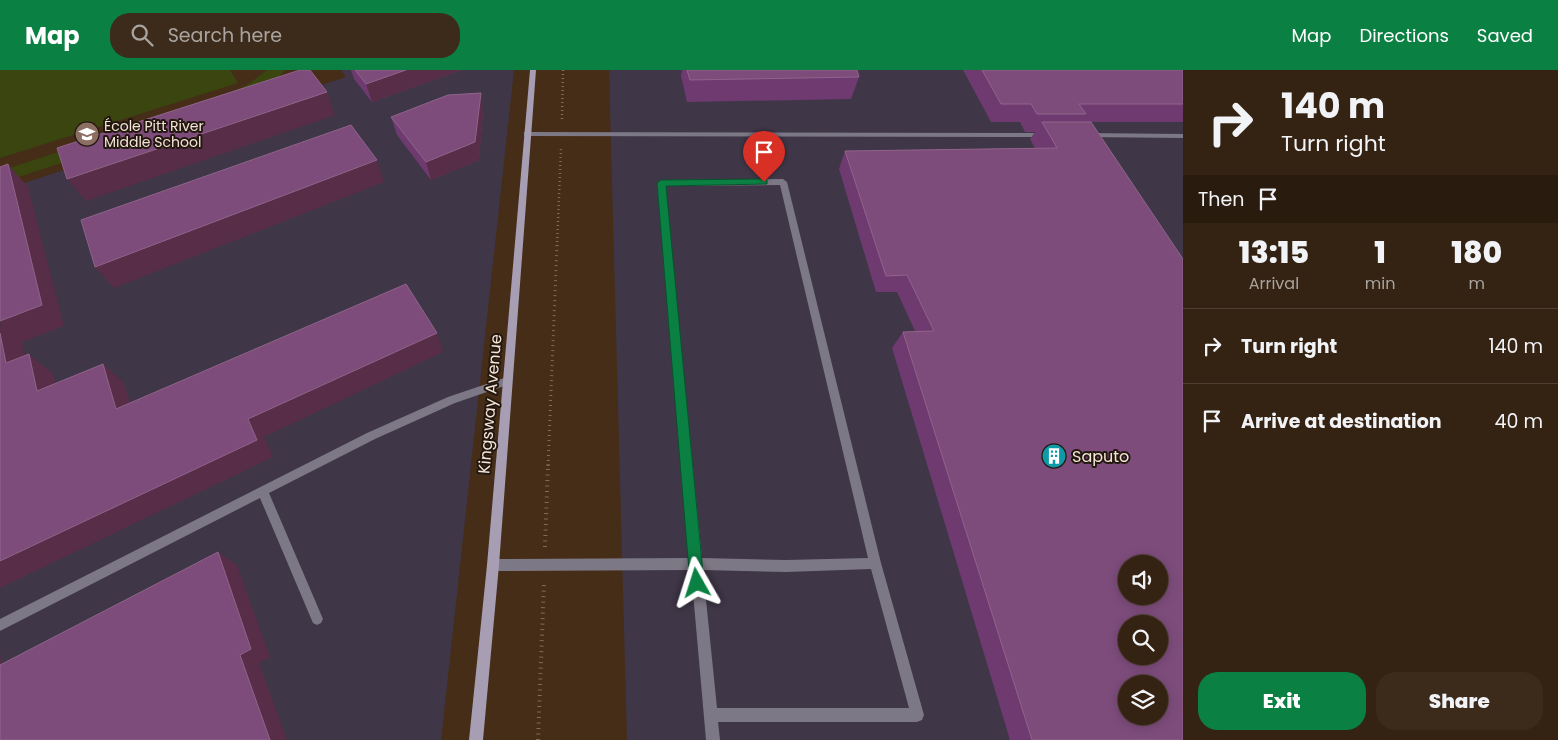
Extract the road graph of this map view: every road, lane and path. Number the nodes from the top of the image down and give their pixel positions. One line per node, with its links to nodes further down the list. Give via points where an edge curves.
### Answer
1 (533, 70): 4 (main road, Kingsway Avenue)
2 (563, 70): 3 (path)
3 (562, 124)
4 (527, 134): 5 (lane); 9 (main road, Kingsway Avenue)
5 (1054, 135)
6 (1074, 135): 7 (lane)
7 (1183, 136)
8 (561, 143): 11 (path)
9 (507, 381): 10 (lane, via 452,400 380,432); 14 (main road, Kingsway Avenue)
10 (263, 491): 16 (lane); 17 (lane)
11 (546, 537)
12 (875, 563): 13 (lane, via 786,566); 13 (lane, via 783,182 661,183); 18 (lane, via 917,715)
13 (695, 564): 14 (lane); 18 (lane)
14 (493, 565): 19 (main road, Kingsway Avenue)
15 (544, 605): 20 (path)
16 (317, 619)
17 (0, 625)
18 (710, 715): 21 (lane)
19 (476, 740)
20 (538, 740)
21 (713, 740)

